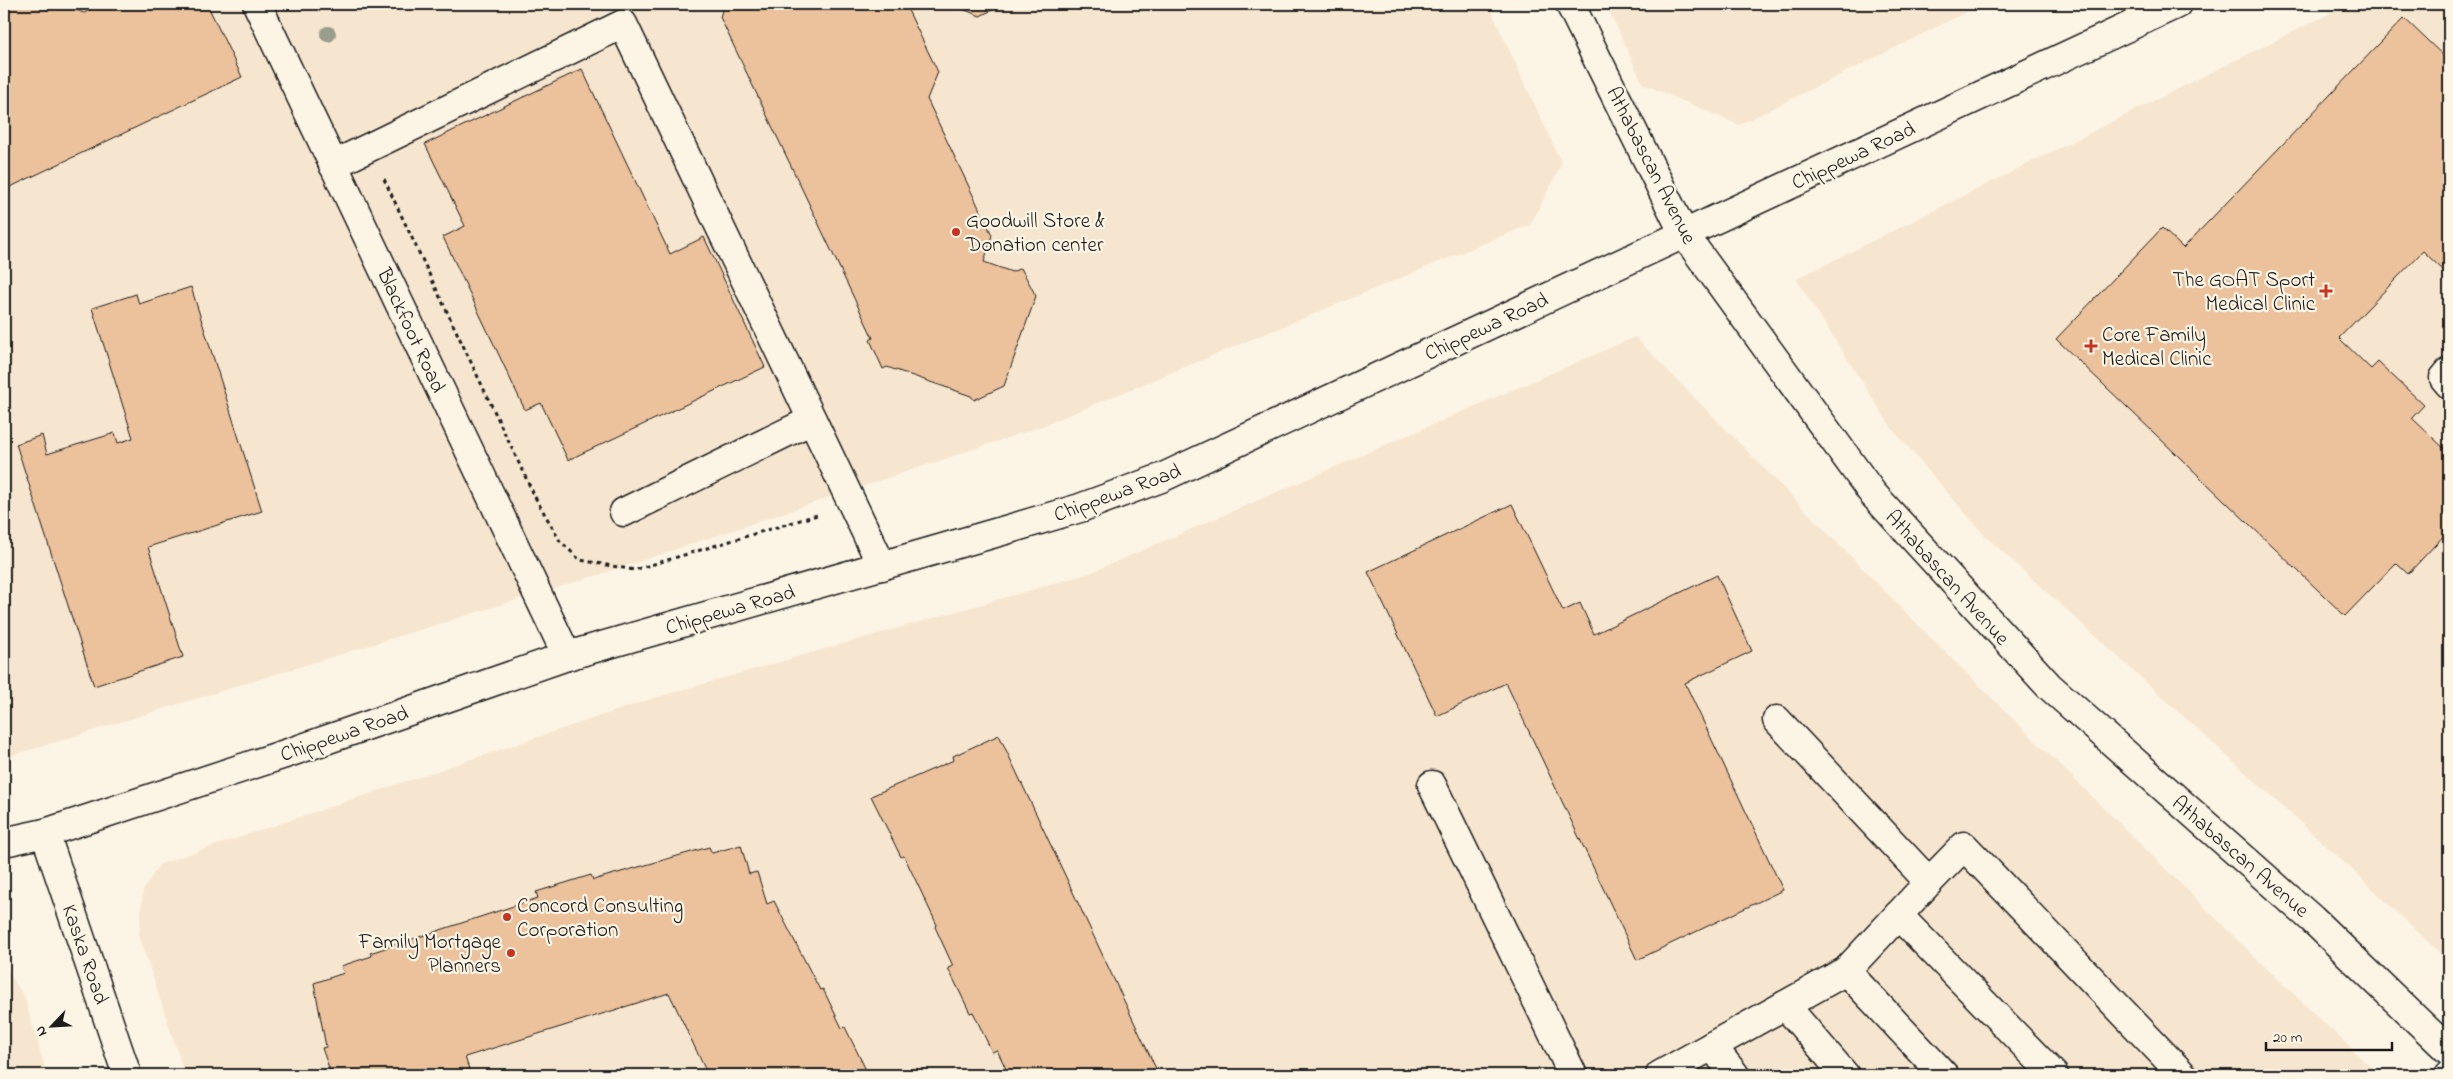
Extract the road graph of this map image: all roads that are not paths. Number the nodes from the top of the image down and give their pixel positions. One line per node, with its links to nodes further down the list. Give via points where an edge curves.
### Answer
1 (257, 4): 4 (street, Blackfoot Road)
2 (1570, 4): 5 (street, Athabascan Avenue)
3 (2177, 4): 5 (street, Chippewa Road)
4 (333, 165): 8 (street, via 623,24); 11 (street, Blackfoot Road)
5 (1684, 234): 10 (street, Chippewa Road, via 1161,478 1080,508); 21 (street, Athabascan Avenue, via 1873,494 2049,686 2312,919)
6 (2449, 372): 7 (street, via 2444,378)
7 (2449, 384)
8 (812, 420): 9 (street); 10 (street)
9 (624, 512)
10 (882, 566): 11 (street, Chippewa Road)
11 (567, 656): 14 (street, Chippewa Road, via 291,752)
12 (1777, 720): 16 (street)
13 (1432, 785): 24 (street)
14 (45, 832): 15 (street, Chippewa Road); 23 (street, Kaska Road)
15 (4, 842)
16 (1929, 882): 17 (street); 29 (street, via 1964,846)
17 (1898, 915): 18 (street); 28 (street)
18 (1846, 971): 19 (street); 27 (street)
19 (1785, 1005): 20 (street); 26 (street)
20 (1712, 1046): 22 (street); 25 (street)
21 (2449, 1051)
22 (1664, 1074)
23 (127, 1075)
24 (1573, 1075)
25 (1735, 1075)
26 (1845, 1075)
27 (1944, 1075)
28 (2054, 1075)
29 (2183, 1075)

